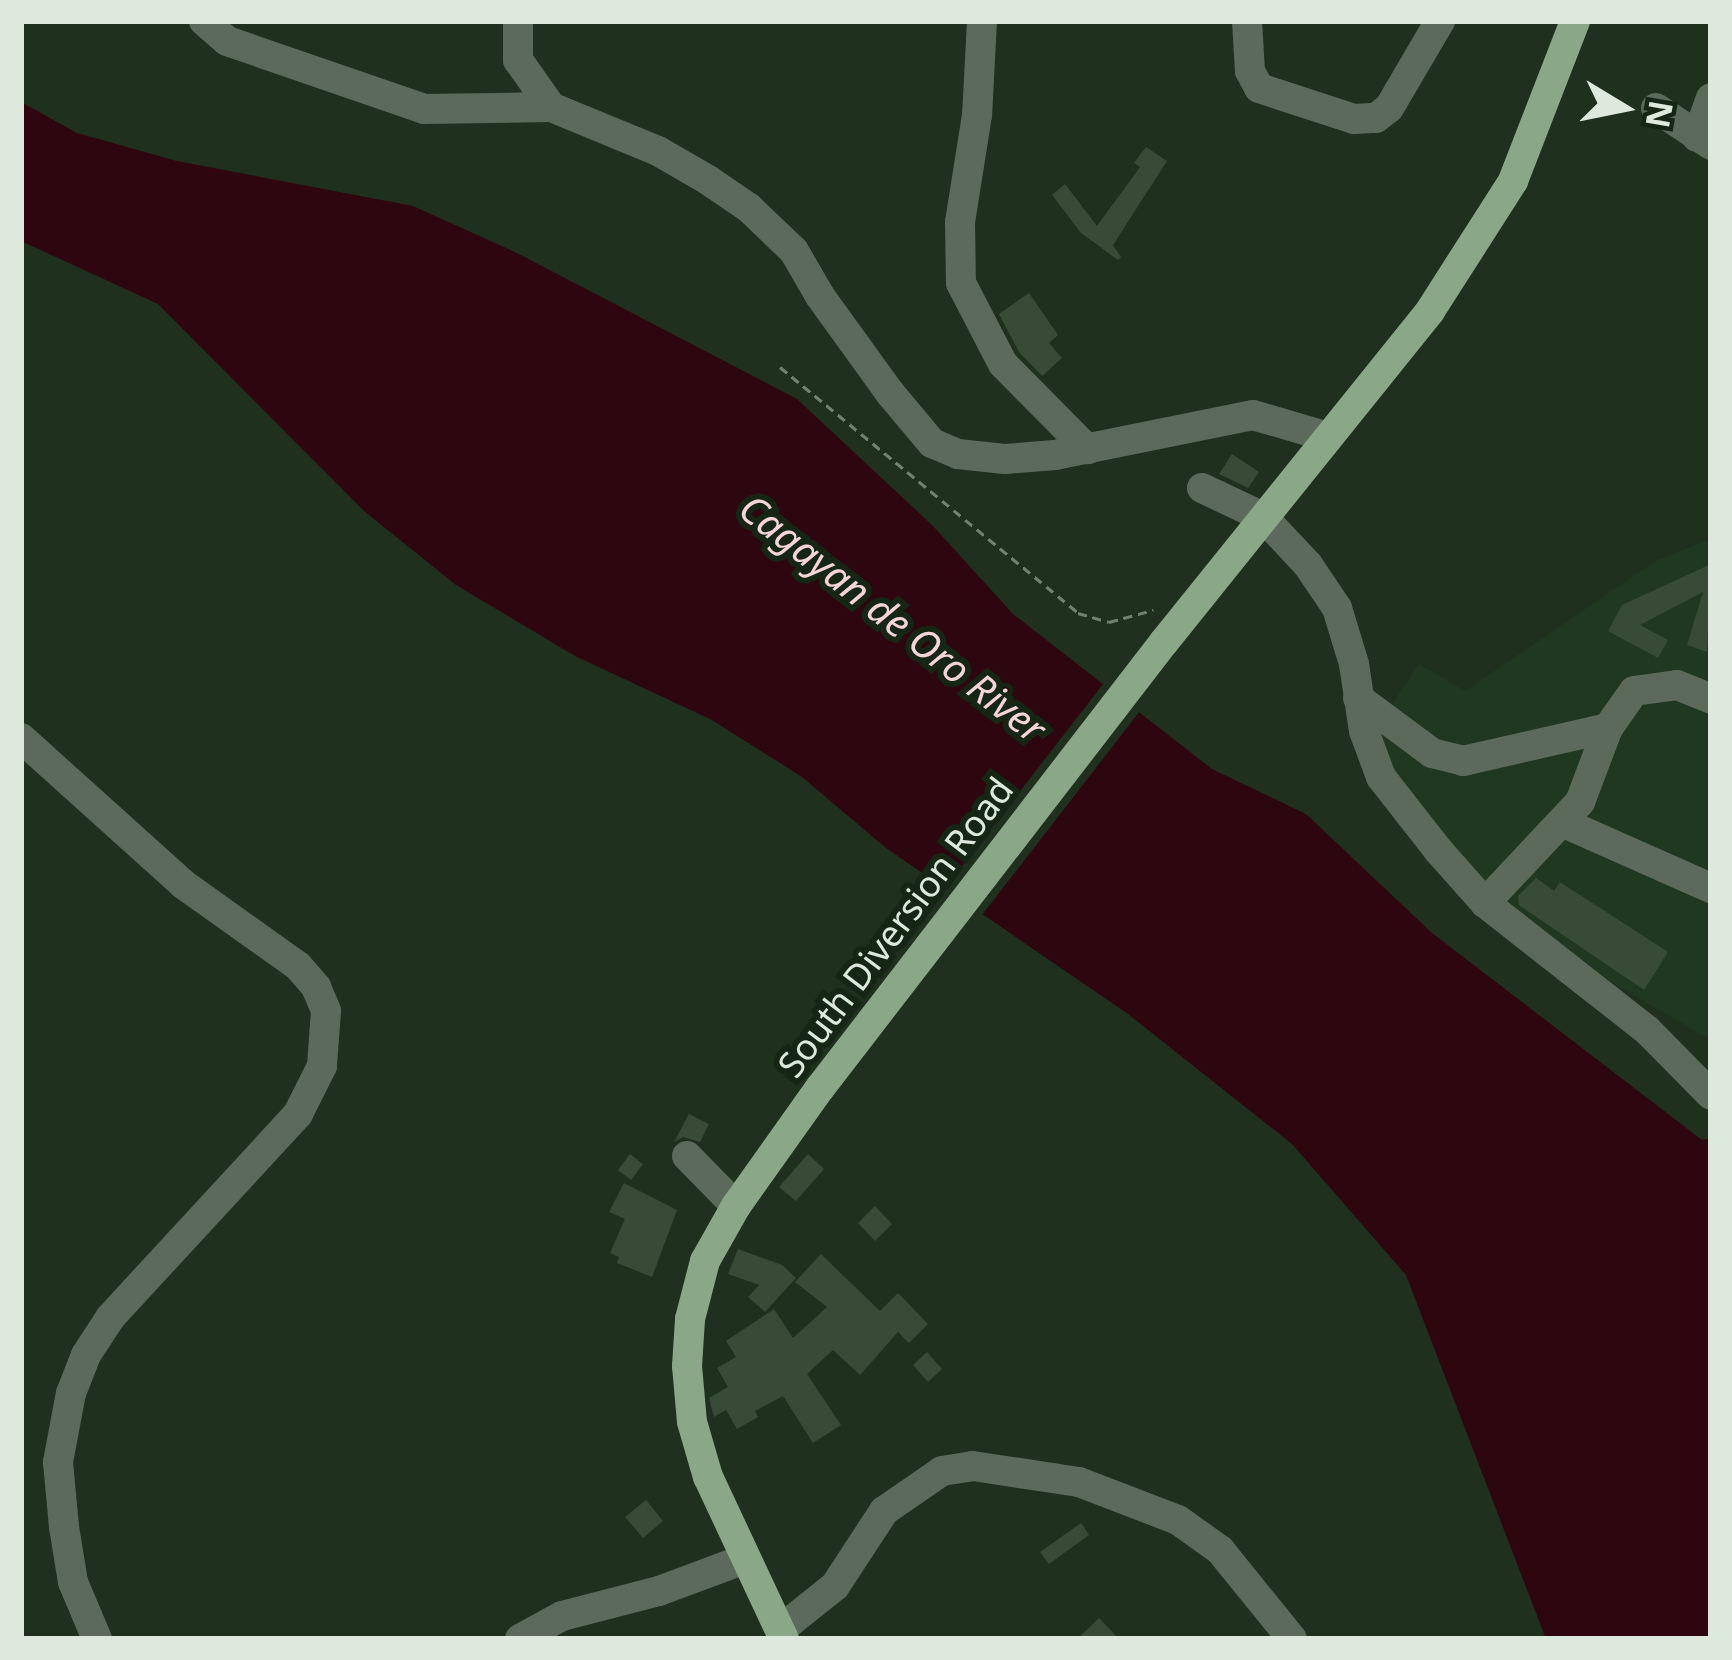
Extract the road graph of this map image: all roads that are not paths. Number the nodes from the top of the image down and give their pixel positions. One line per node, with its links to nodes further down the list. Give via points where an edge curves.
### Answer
1 (204, 21): 8 (street, via 227,41 424,109)
2 (518, 21): 8 (street, via 518,60)
3 (982, 21): 12 (street, via 961,283 1003,364)
4 (1247, 21): 5 (street, via 1259,88 1354,119 1389,108)
5 (1440, 21)
6 (1575, 21): 11 (main road, South Diversion Road, via 1548,100 1488,226)
7 (1711, 98): 10 (street)
8 (551, 107): 12 (street, via 658,152 749,208 794,250 855,348 932,443 1005,459)
9 (1656, 108): 10 (street)
10 (1704, 141)
11 (1328, 437): 12 (street, via 1253,415); 14 (main road, South Diversion Road)
12 (1088, 449)
13 (1202, 488): 14 (street)
14 (1263, 517): 15 (street, via 1337,608); 24 (main road, South Diversion Road)
15 (1358, 698): 17 (street, via 1432,753 1463,761); 21 (street, via 1381,777)
16 (1711, 699): 17 (street, via 1654,684 1634,691)
17 (1608, 728): 19 (street, via 1591,784)
18 (21, 738): 27 (street, via 183,884 298,966 326,1011 322,1066 298,1114 110,1318 71,1393 58,1462 64,1527 73,1582)
19 (1564, 823): 20 (street); 21 (street)
20 (1709, 882)
21 (1486, 903): 22 (street, via 1647,1030)
22 (1711, 1095)
23 (686, 1156): 24 (street)
24 (736, 1206): 25 (main road, South Diversion Road, via 705,1261 687,1366 708,1477)
25 (745, 1559): 26 (main road, South Diversion Road); 28 (street, via 562,1616)
26 (782, 1634): 29 (street, via 835,1586 884,1511 942,1471 973,1466 1079,1481 1178,1520 1220,1550)
27 (97, 1639)
28 (520, 1639)
29 (1292, 1639)

